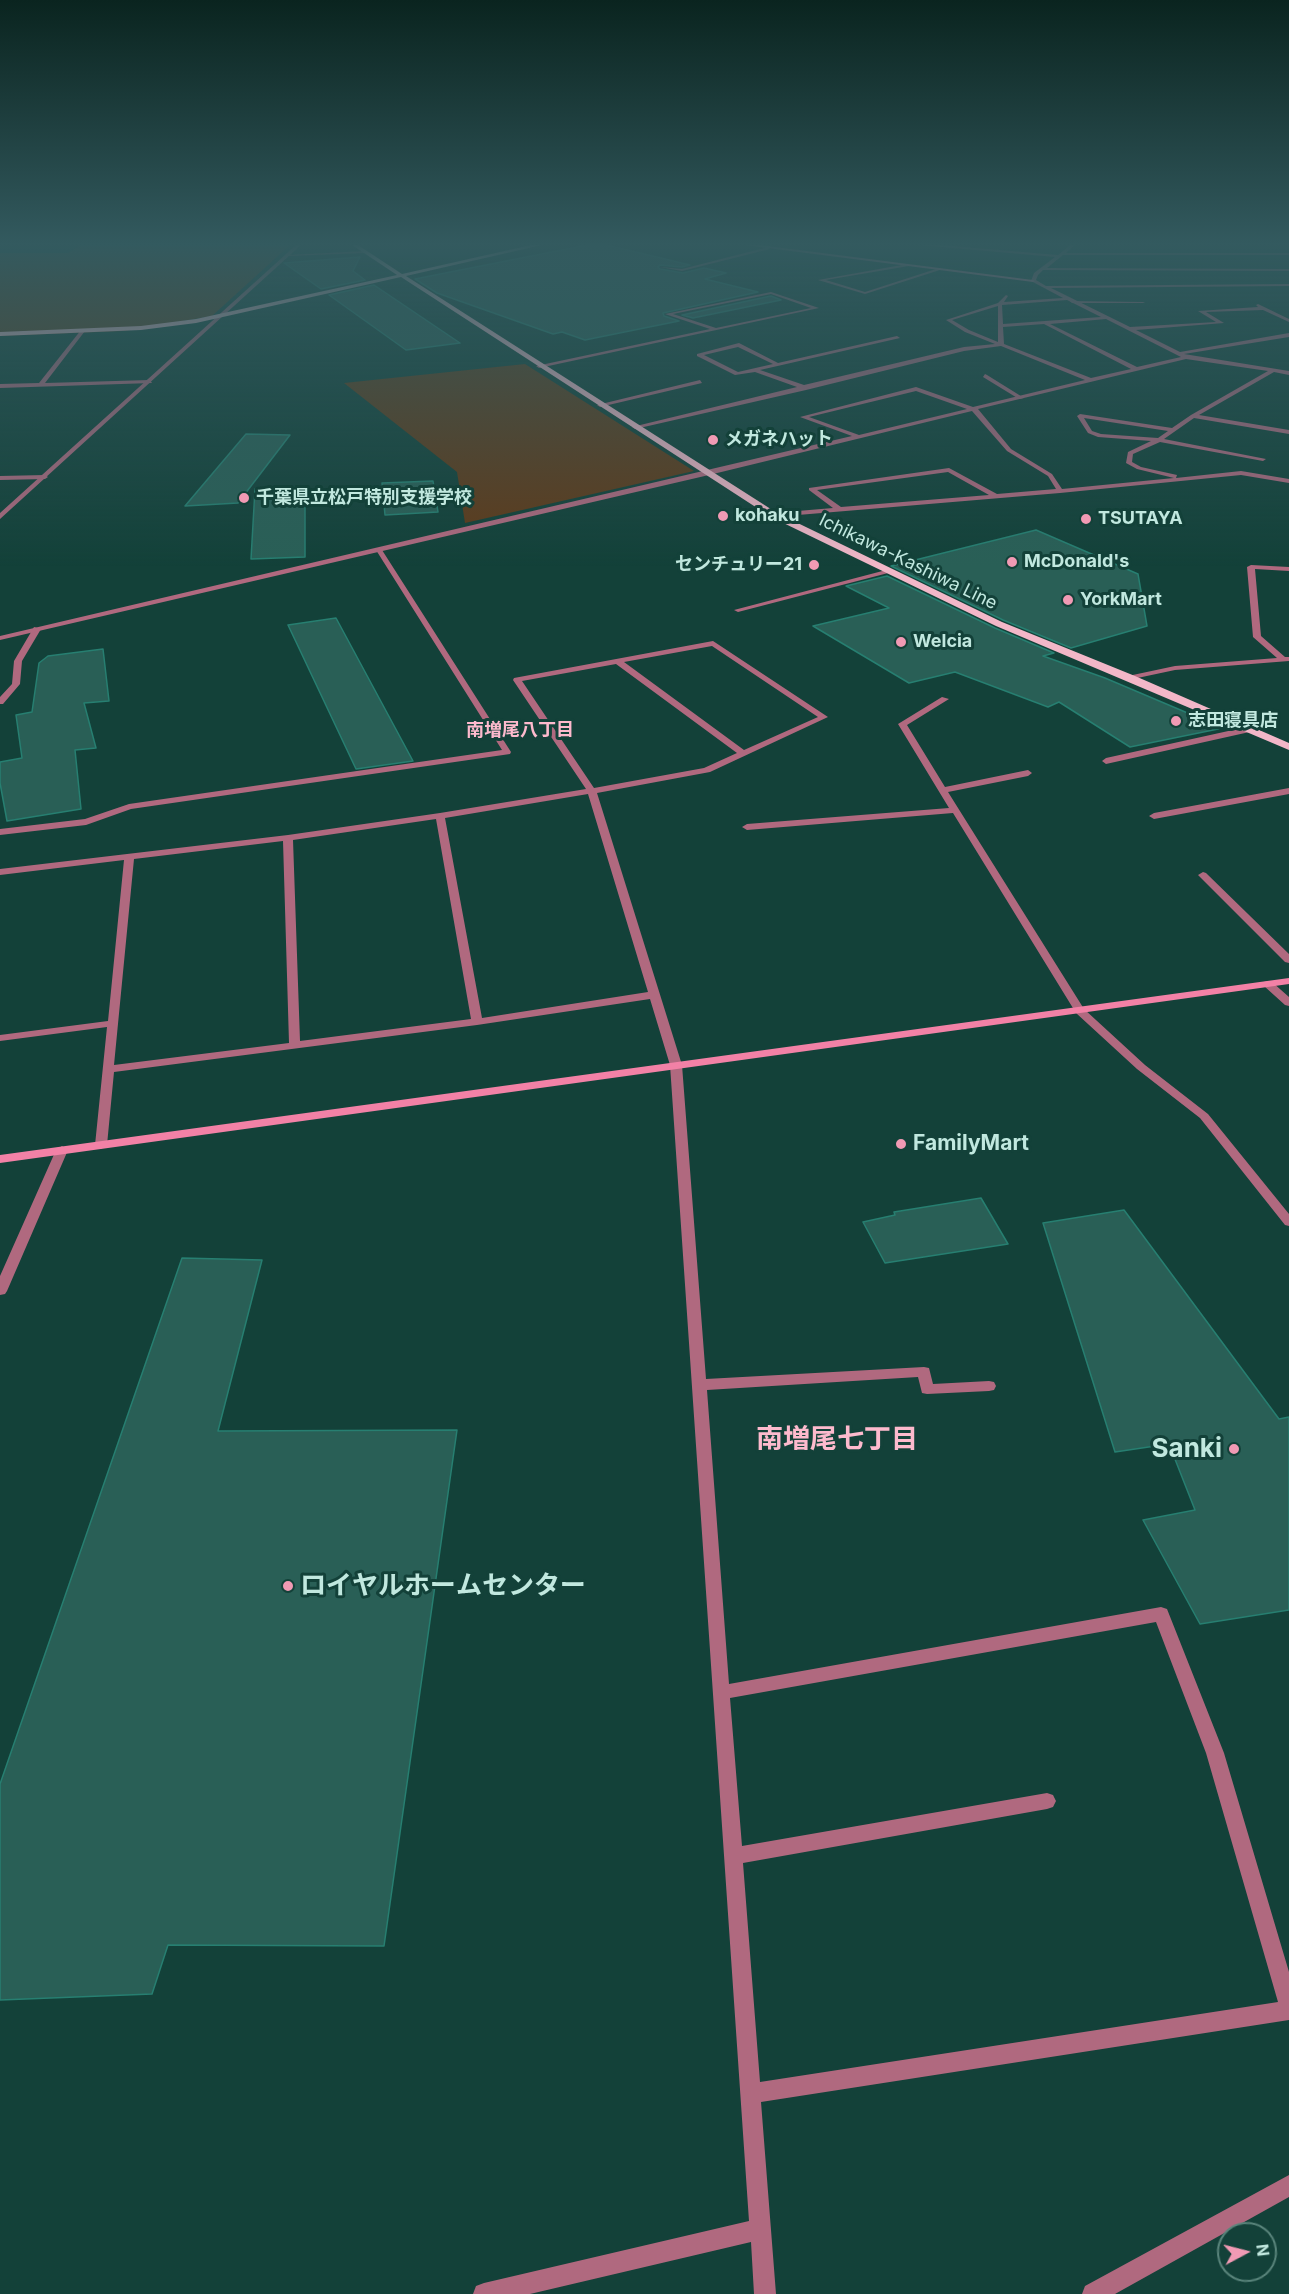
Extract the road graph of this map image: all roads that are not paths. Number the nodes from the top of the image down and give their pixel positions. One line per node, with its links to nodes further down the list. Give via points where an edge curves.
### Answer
1 (67, 352): 25 (street)
2 (183, 352): 23 (street)
3 (518, 352): 16 (main road, Ichikawa-Kashiwa Line)
4 (607, 352): 16 (street)
5 (711, 352): 19 (street, via 699,355 737,374)
6 (753, 352): 15 (street)
7 (835, 352): 15 (street)
8 (952, 352): 27 (street)
9 (1019, 352): 22 (street)
10 (1102, 352): 17 (street)
11 (1173, 352): 13 (street)
12 (1188, 352): 13 (street)
13 (1177, 354): 14 (street)
14 (1186, 357): 17 (street); 18 (street)
15 (778, 365): 19 (street)
16 (539, 366): 29 (main road, Ichikawa-Kashiwa Line)
17 (1138, 370): 22 (street)
18 (1274, 370): 20 (street); 31 (street)
19 (755, 371): 27 (street)
20 (1289, 372)
21 (985, 376): 28 (street)
22 (1093, 381): 28 (street)
23 (150, 382): 25 (street); 39 (street)
24 (700, 382): 29 (street)
25 (41, 385): 26 (street)
26 (0, 386)
27 (806, 388): 32 (street)
28 (1021, 398): 30 (street)
29 (600, 405): 32 (main road, Ichikawa-Kashiwa Line)
30 (975, 410): 35 (street); 35 (street, via 916,389 803,417); 43 (street, via 1009,450 1050,475)
31 (1192, 416): 33 (street); 34 (street)
32 (635, 427): 38 (main road, Ichikawa-Kashiwa Line)
33 (1173, 430): 36 (street); 36 (street, via 1080,416 1090,432 1100,436)
34 (1289, 432)
35 (859, 437): 38 (street)
36 (1159, 440): 37 (street); 41 (street, via 1130,453 1129,463)
37 (1263, 459)
38 (709, 473): 46 (main road, Ichikawa-Kashiwa Line); 48 (street)
39 (45, 477): 40 (street); 47 (street)
40 (0, 478)
41 (1188, 478): 42 (street, via 1241,473); 43 (street)
42 (1289, 481)
43 (1060, 491): 44 (street)
44 (995, 496): 45 (street); 45 (street, via 949,470 811,489)
45 (839, 509): 46 (street)
46 (774, 515): 50 (main road, Ichikawa-Kashiwa Line)
47 (0, 517)
48 (379, 550): 52 (street); 71 (street, via 507,752 129,807 86,822)
49 (1289, 570): 54 (street, via 1251,567 1257,637)
50 (890, 571): 51 (street); 56 (main road, Ichikawa-Kashiwa Line, via 999,624)
51 (738, 610)
52 (37, 629): 53 (street); 58 (street, via 15,667 16,684)
53 (0, 638)
54 (1287, 661): 56 (street, via 1175,668)
55 (619, 662): 61 (street); 61 (street, via 713,643 824,717); 65 (street, via 517,680)
56 (1131, 678): 59 (main road, Ichikawa-Kashiwa Line)
57 (945, 699): 64 (street, via 902,724)
58 (0, 702)
59 (1251, 729): 60 (main road, Ichikawa-Kashiwa Line); 62 (street)
60 (1289, 747)
61 (744, 754): 65 (street, via 707,770)
62 (1106, 760)
63 (1028, 773): 64 (street)
64 (943, 790): 67 (street)
65 (592, 791): 68 (street); 79 (street)
66 (1289, 791): 69 (street)
67 (956, 810): 70 (street); 81 (street)
68 (440, 816): 72 (street); 82 (street)
69 (1154, 816)
70 (747, 827)
71 (0, 832)
72 (288, 838): 73 (street); 85 (street)
73 (129, 857): 74 (street); 83 (street)
74 (0, 872)
75 (1203, 875): 76 (street)
76 (1289, 960)
77 (1289, 981): 78 (street)
78 (1268, 984): 80 (street); 81 (street)
79 (652, 995): 82 (street); 86 (street)
80 (1289, 1003)
81 (1080, 1011): 86 (street); 91 (street, via 1141,1067 1204,1116)
82 (477, 1022): 85 (street)
83 (114, 1023): 84 (street); 87 (street)
84 (0, 1038)
85 (295, 1045): 87 (street)
86 (676, 1065): 88 (street); 93 (street)
87 (108, 1069): 88 (street)
88 (101, 1145): 89 (street)
89 (62, 1150): 90 (street); 92 (street)
90 (0, 1159)
91 (1289, 1222)
92 (0, 1291)
93 (698, 1385): 94 (street, via 924,1372 927,1389); 95 (street)
94 (989, 1386)
95 (721, 1693): 97 (street); 98 (street, via 1161,1614 1215,1753)
96 (1047, 1801): 97 (street)
97 (733, 1856): 100 (street)
98 (1289, 2005)
99 (1289, 2010): 100 (street)
100 (750, 2094): 102 (street)
101 (1289, 2185): 105 (street)
102 (760, 2229): 103 (street); 104 (street)
103 (484, 2294)
104 (765, 2294)
105 (1093, 2294)

